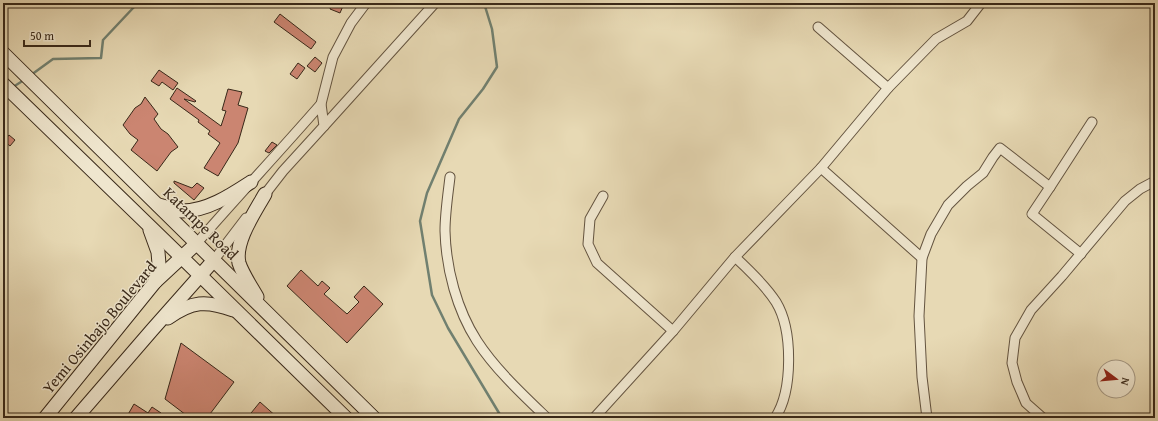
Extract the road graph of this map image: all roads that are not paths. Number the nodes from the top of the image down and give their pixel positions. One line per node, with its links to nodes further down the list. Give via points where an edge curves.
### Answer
1 (366, 3): 8 (street, via 351,23 333,57)
2 (435, 3): 10 (street)
3 (981, 3): 7 (street, via 967,21 936,39)
4 (818, 27): 7 (street)
5 (3, 54): 18 (main road, Katampe Road)
6 (3, 84): 19 (main road)
7 (888, 88): 11 (street)
8 (320, 104): 10 (street); 14 (street)
9 (1092, 122): 15 (street)
10 (324, 126): 16 (street)
11 (821, 168): 22 (street); 24 (street)
12 (450, 177): 36 (street, via 445,231 449,266 459,305 477,342 505,376)
13 (1155, 181): 21 (street, via 1125,201)
14 (251, 182): 18 (main road, via 218,201 198,208 181,211); 20 (street)
15 (1050, 187): 21 (street, via 1032,214); 24 (street, via 1000,148 983,173 948,205 931,234)
16 (265, 194): 25 (street); 28 (main road, via 239,246 239,263)
17 (603, 196): 31 (street, via 590,219 588,244 597,263)
18 (156, 204): 20 (main road, Katampe Road)
19 (149, 227): 23 (main road); 27 (main road, via 158,252 159,264)
20 (197, 243): 23 (main road, Yemi Osinbajo Boulevard); 25 (main road, Katampe Road)
21 (1080, 254): 40 (street, via 1032,310 1015,338 1012,363 1017,382 1026,403)
22 (735, 257): 31 (street); 38 (street, via 776,302 784,319 788,340 786,395)
23 (182, 258): 26 (main road); 27 (main road, Yemi Osinbajo Boulevard)
24 (922, 258): 39 (street, via 919,316)
25 (214, 260): 26 (main road); 28 (main road, Katampe Road)
26 (201, 275): 29 (main road); 30 (main road)
27 (155, 282): 32 (main road, Yemi Osinbajo Boulevard)
28 (263, 307): 35 (main road, Katampe Road)
29 (239, 312): 30 (main road, via 218,305 200,303 186,308); 34 (main road)
30 (152, 330): 33 (main road)
31 (673, 331): 37 (street)
32 (45, 418)
33 (76, 418)
34 (346, 418)
35 (374, 418)
36 (547, 418)
37 (594, 418)
38 (775, 418)
39 (927, 418)
40 (1043, 418)

